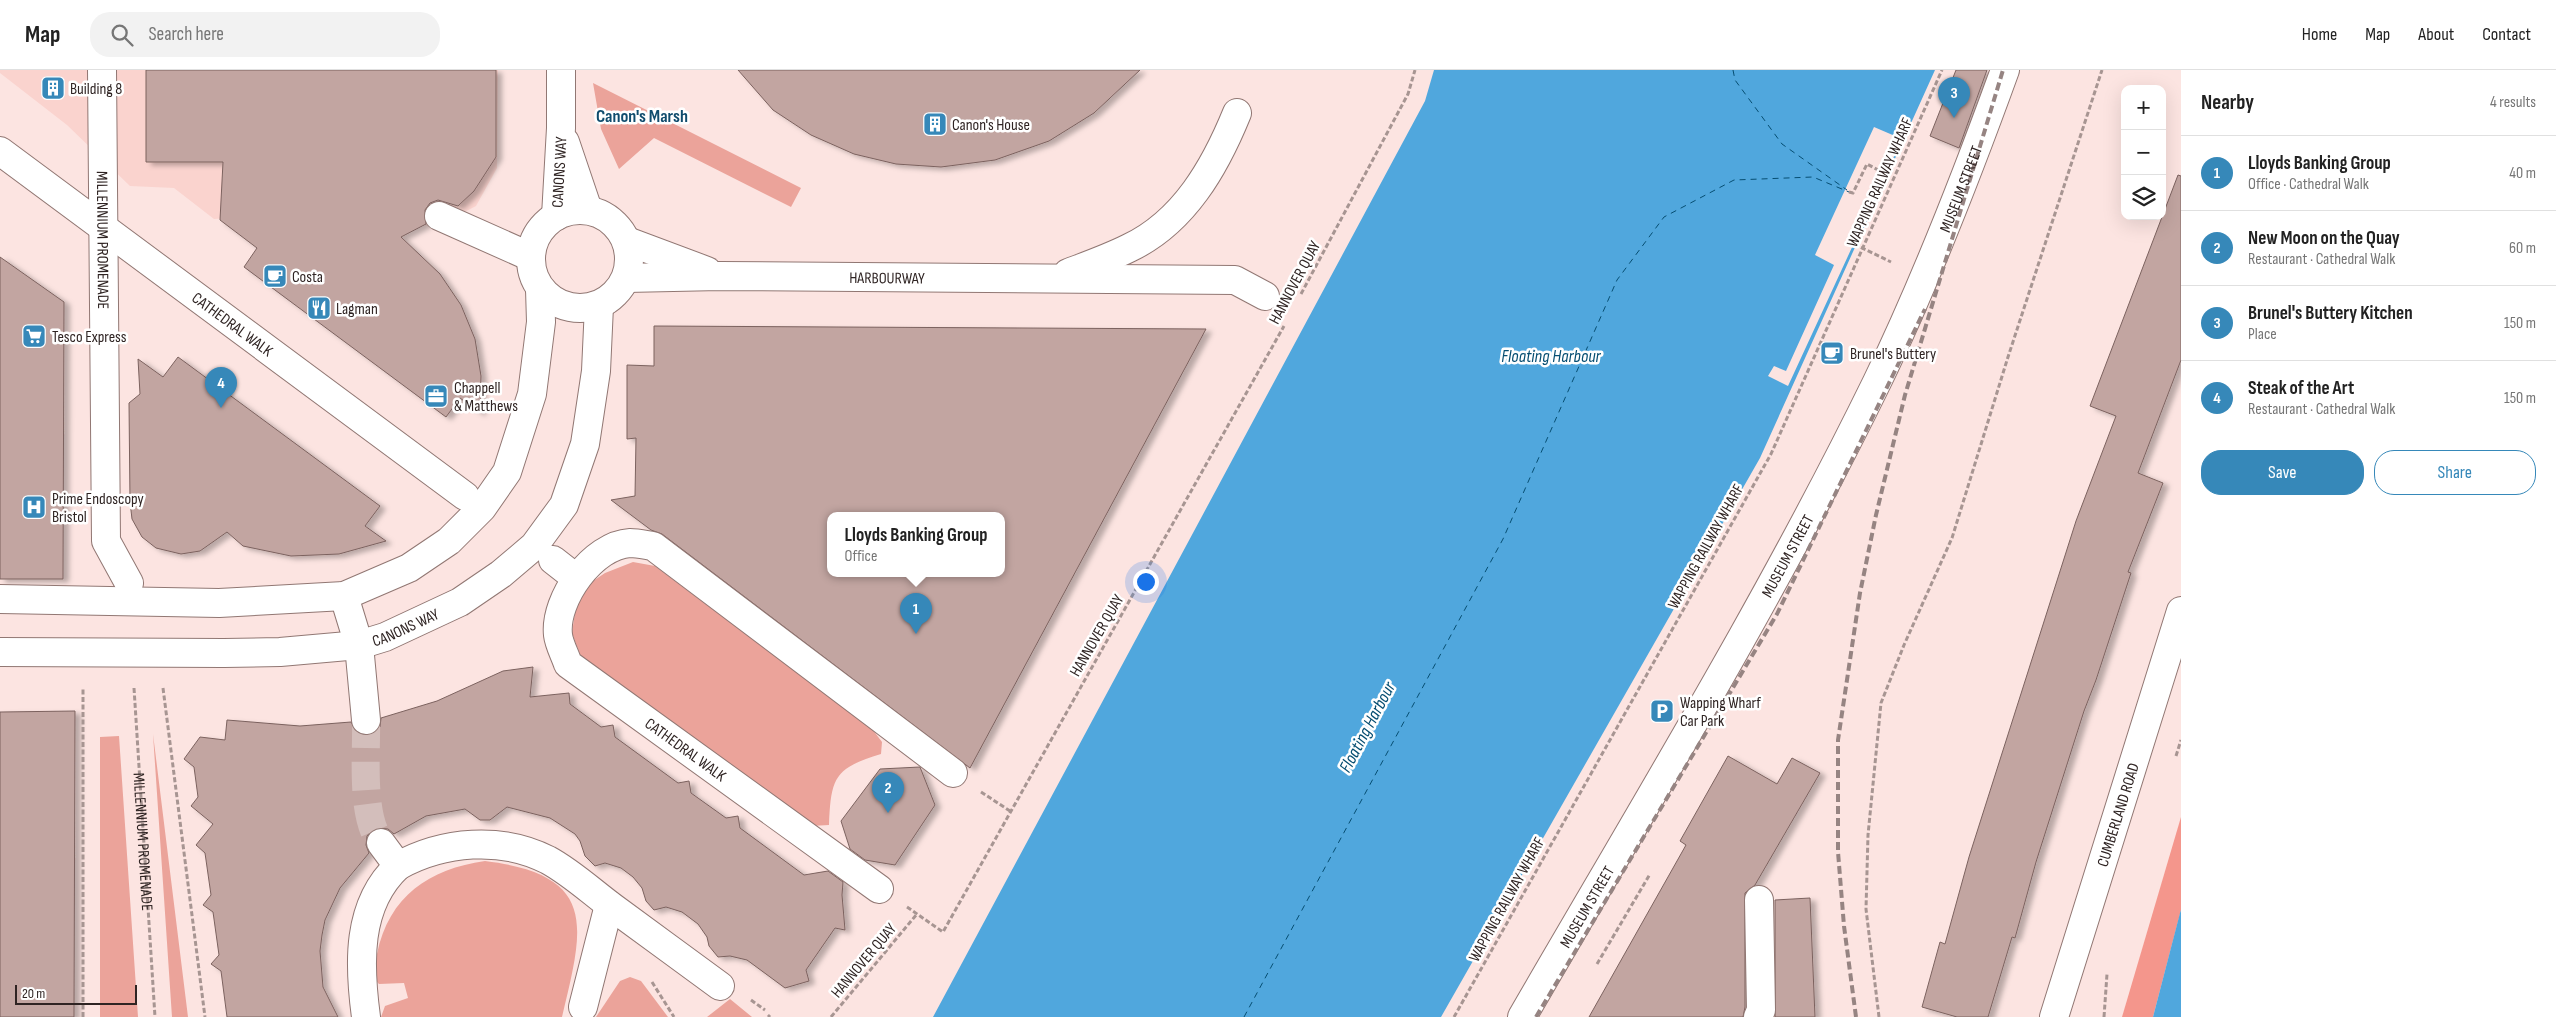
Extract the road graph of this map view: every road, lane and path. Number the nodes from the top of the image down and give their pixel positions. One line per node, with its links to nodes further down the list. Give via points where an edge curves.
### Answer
1 (102, 70): 14 (street, MILLENNIUM PROMENADE)
2 (561, 70): 8 (street, CANONS WAY)
3 (1414, 70): 23 (path, HANNOVER QUAY, via 1408,94)
4 (1942, 70): 16 (path, WAPPING RAILWAY WHARF)
5 (2005, 70): 19 (street, MUSEUM STREET)
6 (2102, 70): 57 (path, via 1952,538 1881,703 1868,834 1866,908)
7 (1237, 113): 21 (street, HARBOURWAY, via 1224,145 1201,184 1159,230 1130,248)
8 (561, 128): 11 (street, CANONS WAY); 13 (street, CANONS WAY)
9 (0, 151): 14 (street, CATHEDRAL WALK)
10 (1849, 192): 16 (path, via 1853,194 1866,164 1880,171 1848,241)
11 (588, 210): 13 (street, CANONS WAY, via 572,210); 15 (street, CANONS WAY, via 618,226)
12 (439, 216): 17 (street)
13 (556, 216): 17 (street, CANONS WAY, via 534,241)
14 (102, 227): 27 (street, CATHEDRAL WALK); 30 (street, MILLENNIUM PROMENADE, via 106,541)
15 (627, 241): 18 (street, HARBOURWAY); 20 (street, via 630,259)
16 (1864, 248): 19 (path); 54 (path, WAPPING RAILWAY WHARF, via 1770,454)
17 (531, 257): 22 (street, via 533,274)
18 (720, 276): 20 (street, HARBOURWAY); 21 (street, HARBOURWAY)
19 (1924, 276): 55 (street, MUSEUM STREET, via 1877,382 1780,569)
20 (626, 278): 25 (street, via 616,294)
21 (1055, 278): 24 (street, HARBOURWAY, via 1235,280)
22 (540, 289): 25 (street, via 567,307); 31 (street, via 541,322 532,394 507,472 482,508 449,541 409,568)
23 (1301, 295)
24 (1265, 296)
25 (599, 306): 34 (street, CANONS WAY, via 596,371 585,444 564,505 534,546 501,574 460,602 385,637)
26 (1287, 321): 53 (path, HANNOVER QUAY, via 943,932 917,914)
27 (465, 496)
28 (553, 560): 29 (street)
29 (576, 578): 40 (street, CATHEDRAL WALK, via 599,554 629,543 653,546); 43 (street, CATHEDRAL WALK, via 561,607 558,635 568,664)
30 (129, 583)
31 (344, 596): 32 (street, via 219,602); 34 (street)
32 (0, 599)
33 (2181, 611): 58 (street, CUMBERLAND ROAD)
34 (359, 645): 35 (street, CANONS WAY, via 243,652); 39 (street)
35 (0, 652)
36 (83, 678): 49 (path)
37 (133, 678): 50 (path, MILLENNIUM PROMENADE)
38 (163, 687): 51 (path)
39 (366, 720)
40 (953, 773)
41 (381, 843): 42 (street)
42 (398, 866): 45 (street, via 436,849 506,846 549,861); 52 (street, via 379,889 366,921 361,954)
43 (879, 888)
44 (1759, 900): 56 (street, via 1761,1010)
45 (609, 905): 47 (street); 48 (street)
46 (2107, 971): 59 (path)
47 (720, 986)
48 (583, 1007)
49 (83, 1017)
50 (156, 1017)
51 (205, 1017)
52 (366, 1017)
53 (831, 1017)
54 (1454, 1017)
55 (1522, 1017)
56 (1758, 1017)
57 (1879, 1017)
58 (2054, 1017)
59 (2104, 1017)

